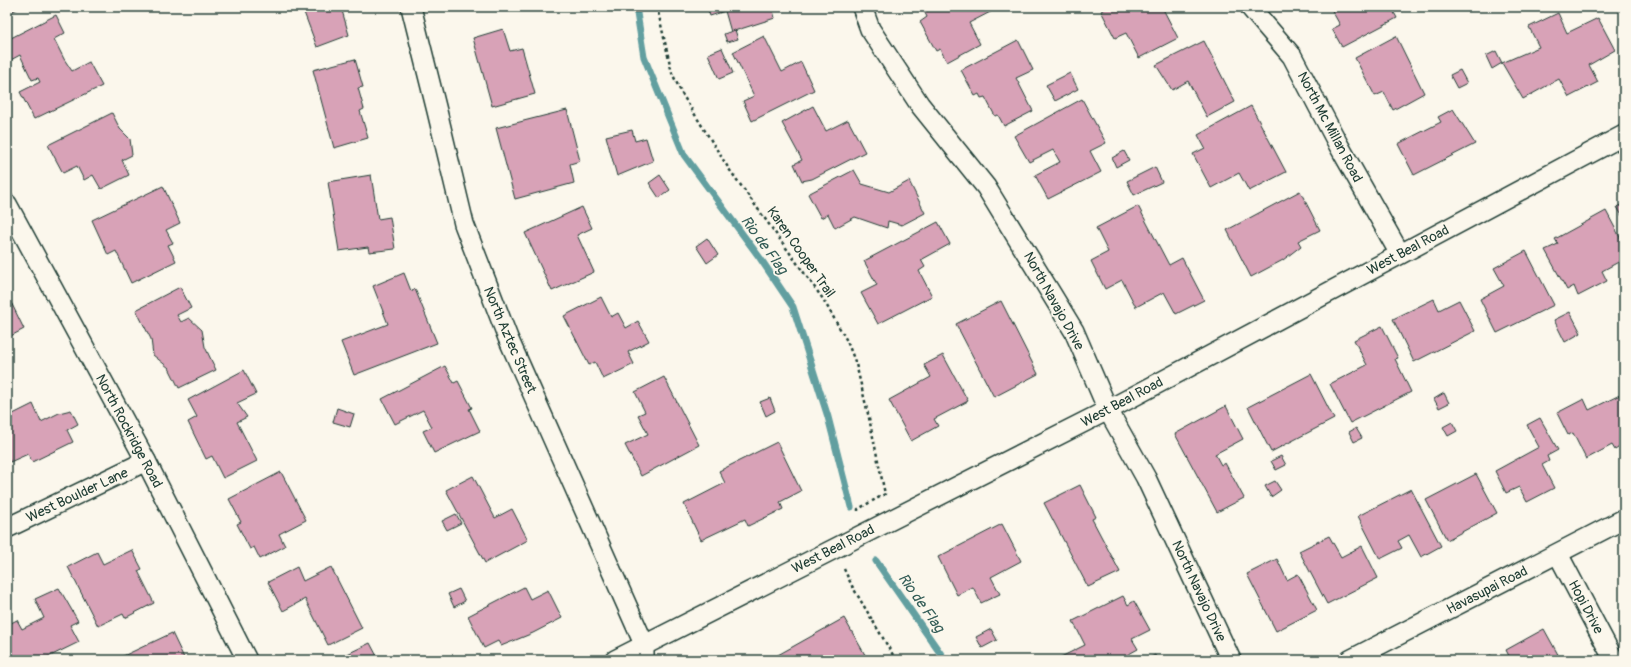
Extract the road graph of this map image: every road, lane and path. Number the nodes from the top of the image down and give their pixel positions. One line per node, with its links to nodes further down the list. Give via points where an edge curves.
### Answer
1 (411, 7): 15 (street, North Aztec Street, via 464,224 508,338)
2 (657, 7): 10 (path, Karen Cooper Trail, via 672,73 682,94 729,169 823,300 847,341 856,364 885,494)
3 (862, 7): 8 (street, North Navajo Drive, via 870,29 920,105 986,187 1020,241 1074,331)
4 (1250, 7): 7 (street, North Mc Millan Road, via 1292,56)
5 (1624, 135): 7 (street, West Beal Road)
6 (7, 204): 9 (street, North Rockridge Road)
7 (1400, 254): 8 (street, West Beal Road)
8 (1108, 410): 15 (street, West Beal Road); 19 (street, North Navajo Drive, via 1146,478)
9 (146, 462): 12 (street, West Boulder Lane); 16 (street, North Rockridge Road)
10 (858, 509)
11 (1624, 519): 13 (street, Havasupai Road)
12 (7, 528)
13 (1558, 554): 20 (street, Havasupai Road); 21 (street, Hopi Drive)
14 (844, 571): 18 (path)
15 (644, 652): 17 (street, West Beal Road)
16 (246, 660)
17 (615, 660)
18 (896, 660)
19 (1231, 660)
20 (1350, 660)
21 (1614, 660)

